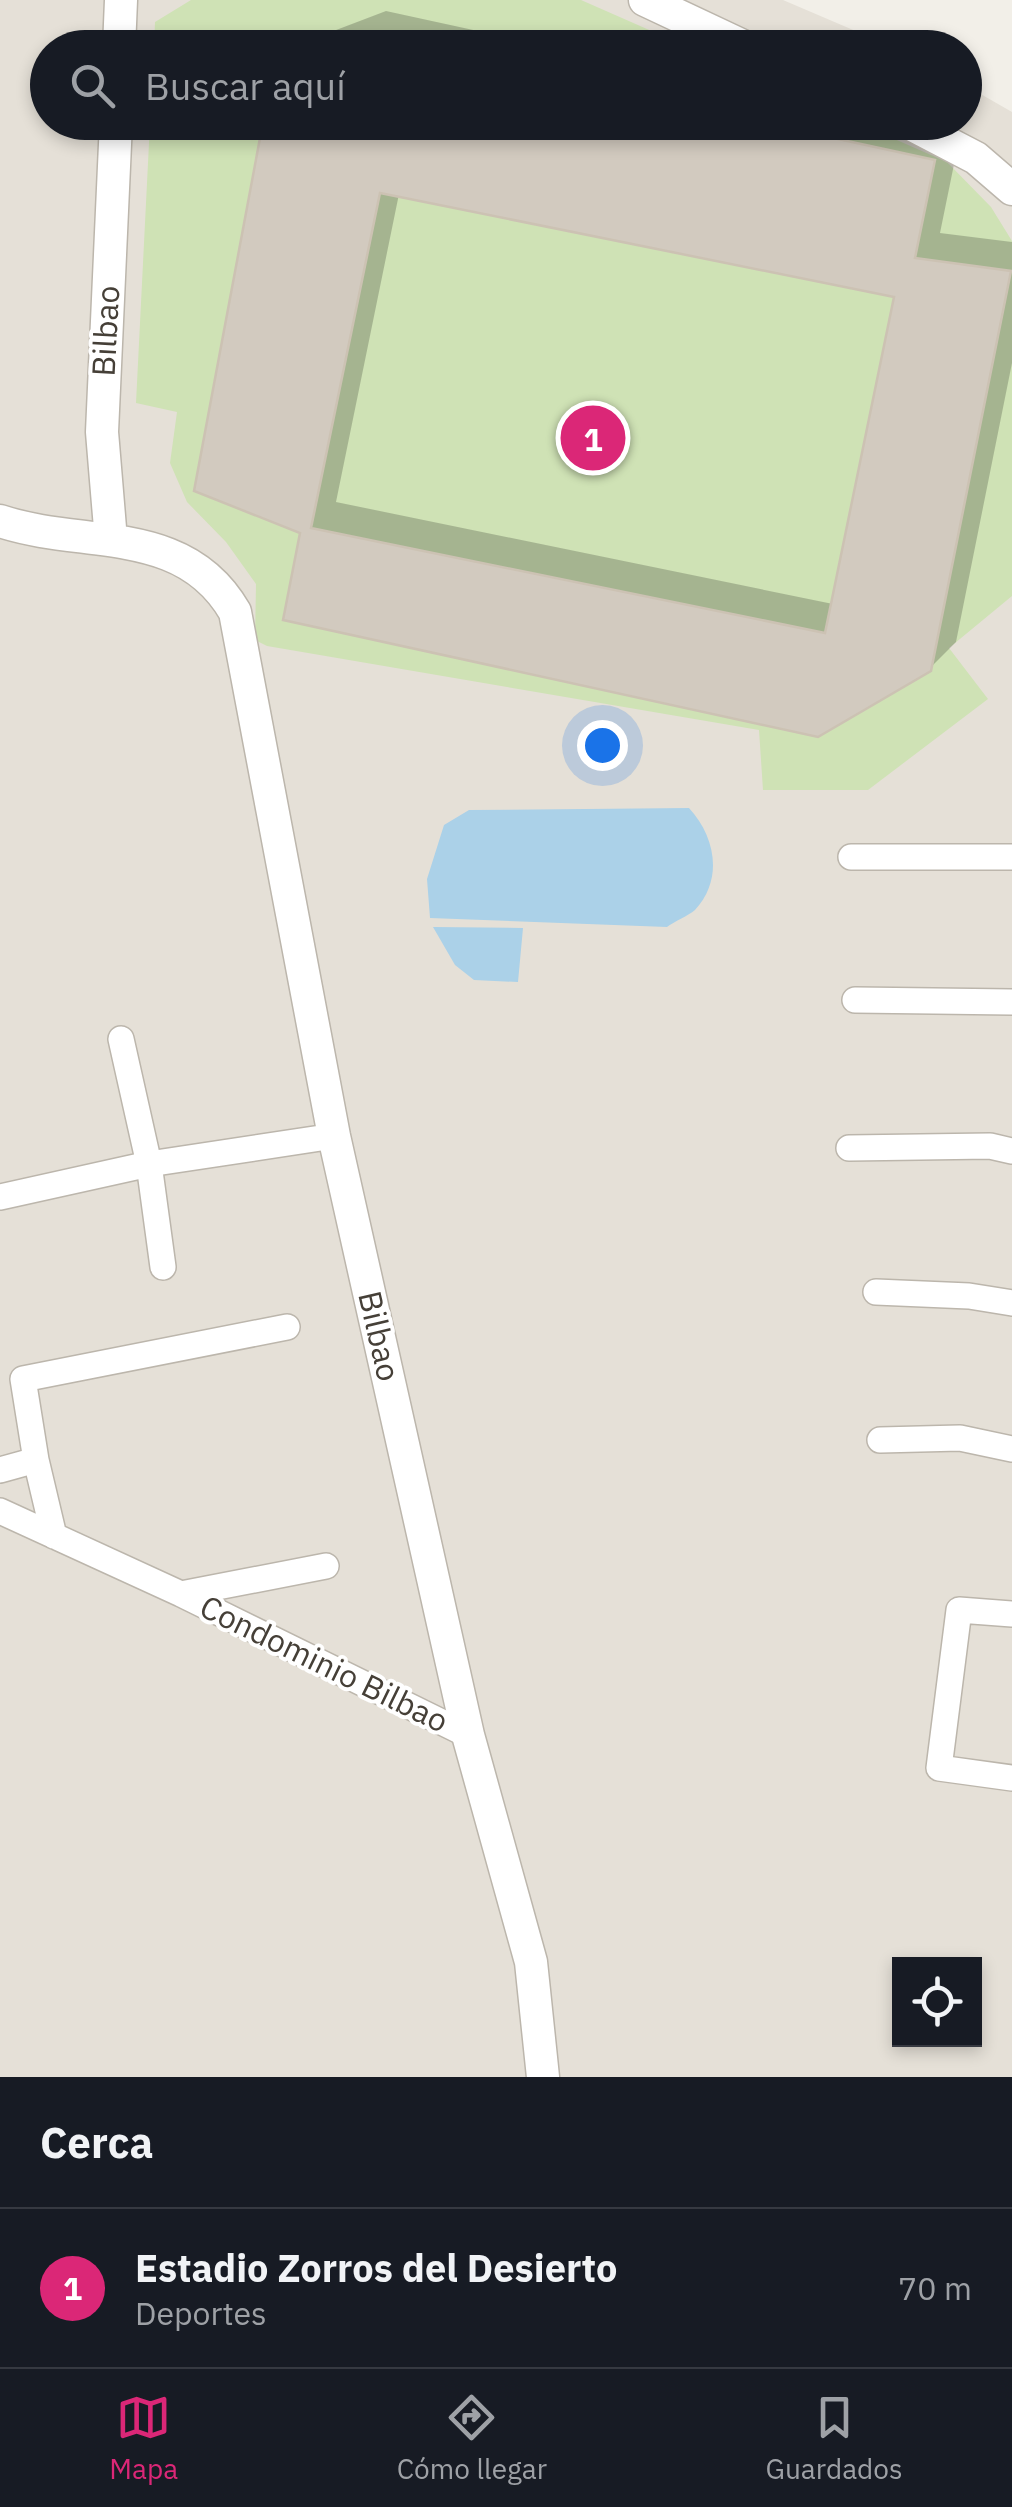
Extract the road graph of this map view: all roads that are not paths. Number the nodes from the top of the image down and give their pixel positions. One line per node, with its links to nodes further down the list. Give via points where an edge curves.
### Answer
1 (121, 0): 3 (street)
2 (645, 0): 4 (street)
3 (120, 30)
4 (709, 30)
5 (115, 140): 9 (street, Bilbao, via 102,432)
6 (942, 140): 7 (street)
7 (1012, 189)
8 (0, 521): 9 (street, via 57,536)
9 (111, 540): 15 (street, Bilbao, via 199,568 235,612)
10 (852, 857): 11 (street)
11 (1012, 857)
12 (855, 1000): 13 (street)
13 (1012, 1002)
14 (121, 1039): 18 (street)
15 (334, 1136): 18 (street); 33 (street, Bilbao)
16 (849, 1148): 17 (street)
17 (1012, 1151)
18 (149, 1164): 19 (street); 20 (street)
19 (0, 1197)
20 (163, 1267)
21 (876, 1292): 22 (street)
22 (1012, 1303)
23 (288, 1327): 26 (street, via 24,1379)
24 (880, 1440): 25 (street, via 960,1438)
25 (1012, 1449)
26 (36, 1460): 27 (street); 29 (street)
27 (0, 1470)
28 (0, 1511): 29 (street, Condominio Bilbao)
29 (54, 1536): 31 (street, Condominio Bilbao)
30 (326, 1566): 31 (street, Condominio Bilbao)
31 (181, 1594): 33 (street, Condominio Bilbao)
32 (1012, 1614): 34 (street, via 959,1610 939,1768)
33 (468, 1735): 35 (street, Bilbao, via 531,1962)
34 (1012, 1778)
35 (543, 2077)

